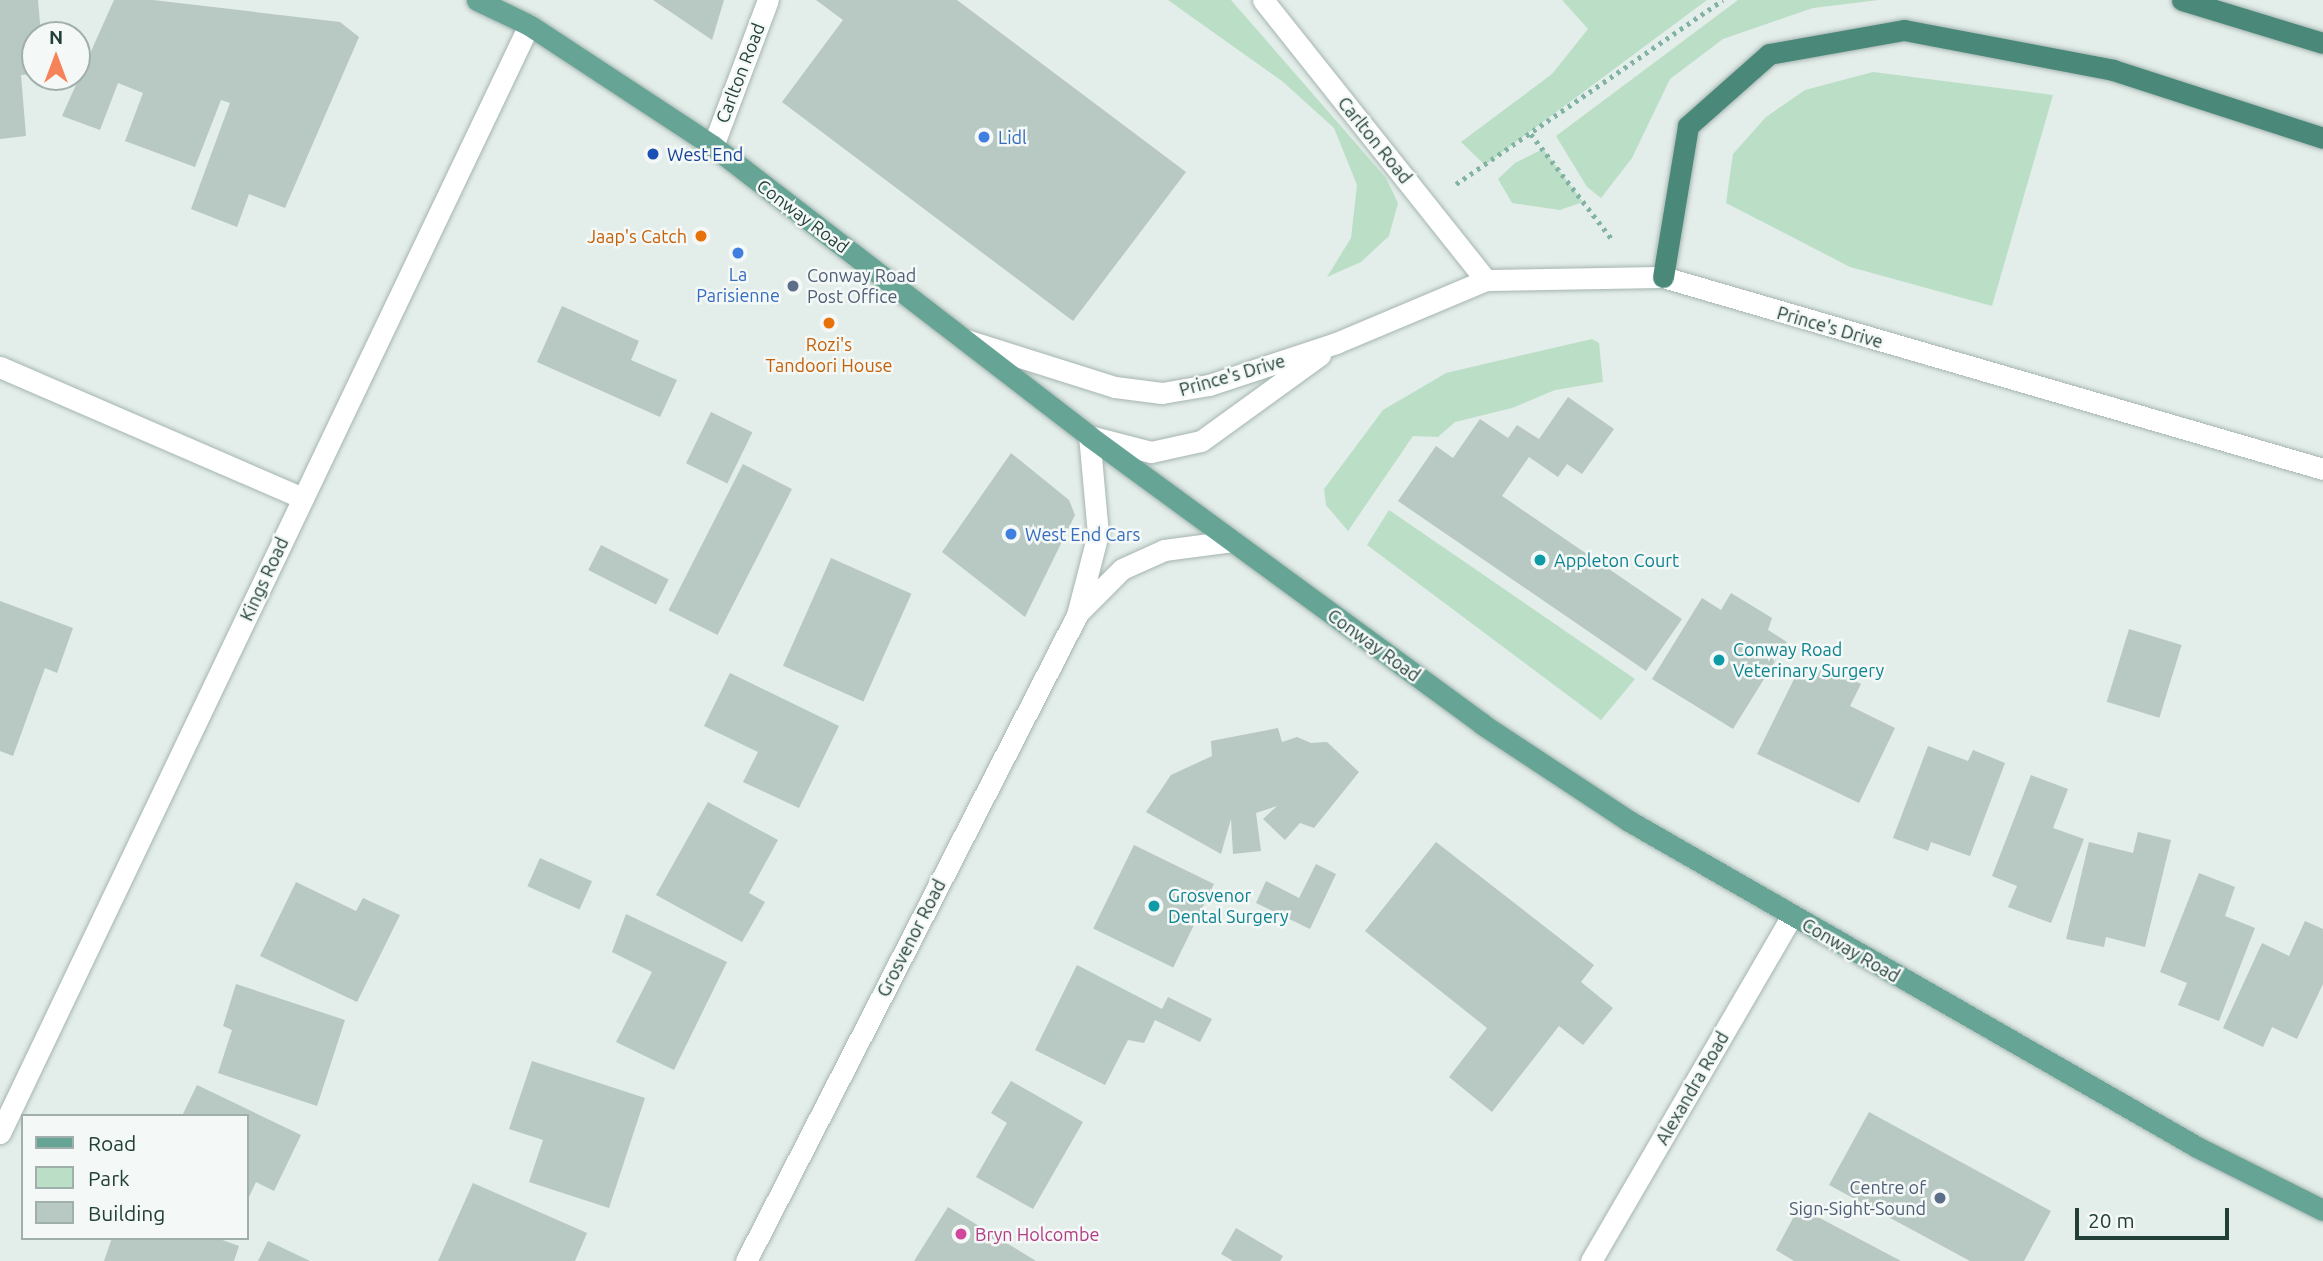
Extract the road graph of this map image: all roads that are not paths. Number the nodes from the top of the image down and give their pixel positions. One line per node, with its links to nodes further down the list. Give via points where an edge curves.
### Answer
1 (477, 0): 5 (main road, Conway Road)
2 (768, 0): 8 (main road, Carlton Road)
3 (1263, 0): 10 (main road, Carlton Road)
4 (2182, 0): 6 (highway)
5 (529, 25): 8 (main road, Conway Road); 16 (main road, Kings Road)
6 (2323, 43)
7 (2323, 138): 9 (highway, via 2113,70 1904,30 1769,54 1688,126)
8 (713, 146): 11 (main road, Conway Road)
9 (1663, 277): 10 (main road, Prince's Drive); 15 (main road, Prince's Drive)
10 (1486, 280): 12 (main road, Prince's Drive)
11 (966, 340): 12 (main road, Prince's Drive, via 1115,387 1162,393 1209,385); 14 (main road, Conway Road)
12 (1336, 344): 14 (main road, Prince's Drive, via 1202,442 1151,452)
13 (0, 367): 16 (main road)
14 (1089, 436): 17 (main road, Conway Road); 18 (main road, Grosvenor Road, via 1098,534)
15 (2323, 469)
16 (303, 498): 20 (main road, Kings Road)
17 (1232, 541): 18 (main road, Grosvenor Road, via 1164,550 1122,569); 19 (main road, Conway Road, via 1482,724 1629,821)
18 (1077, 615): 22 (main road, Grosvenor Road)
19 (1792, 916): 21 (main road, Conway Road, via 2197,1147); 23 (main road, Alexandra Road)
20 (0, 1133)
21 (2323, 1210)
22 (746, 1261)
23 (1591, 1261)

